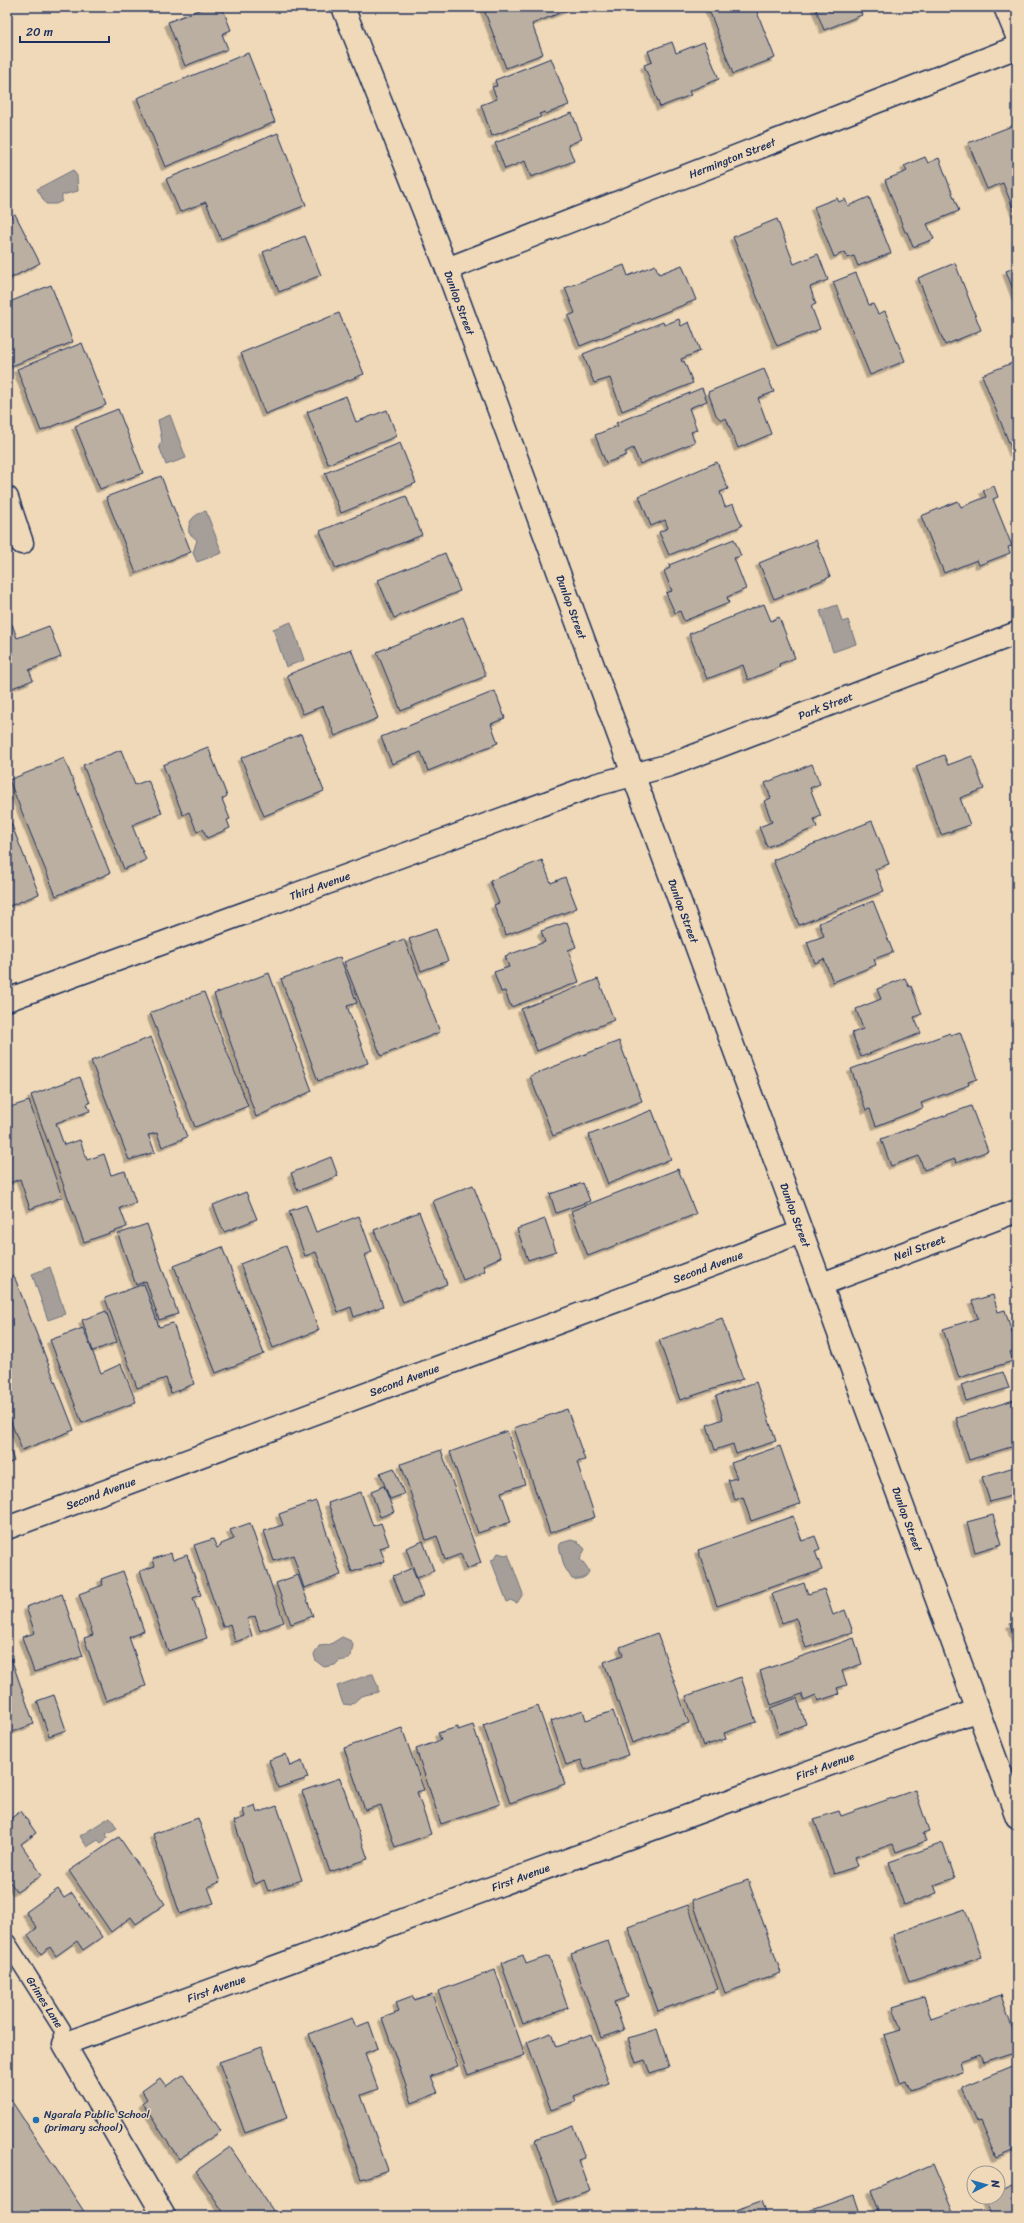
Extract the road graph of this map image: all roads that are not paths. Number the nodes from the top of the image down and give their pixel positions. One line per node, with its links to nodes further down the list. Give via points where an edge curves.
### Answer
1 (343, 7): 5 (street, Dunlop Street)
2 (1005, 7): 3 (street)
3 (1017, 36)
4 (1017, 47): 5 (street, Hermington Street)
5 (447, 269): 9 (street, Dunlop Street)
6 (7, 498): 7 (street)
7 (22, 543)
8 (1017, 633): 9 (street, Park Street, via 670,765)
9 (633, 774): 10 (street, Third Avenue, via 594,785); 12 (street, Dunlop Street)
10 (7, 1000)
11 (1017, 1211): 13 (street, Neil Street)
12 (801, 1232): 13 (street, Dunlop Street); 14 (street, Second Avenue)
13 (822, 1284): 15 (street, Dunlop Street)
14 (7, 1528)
15 (978, 1710): 16 (street, Dunlop Street); 19 (street, First Avenue)
16 (1012, 1789): 17 (street, Dunlop Street)
17 (1017, 1817)
18 (7, 1942): 19 (lane, Grimes Lane, via 62,2029)
19 (64, 2044): 20 (street)
20 (164, 2216)

